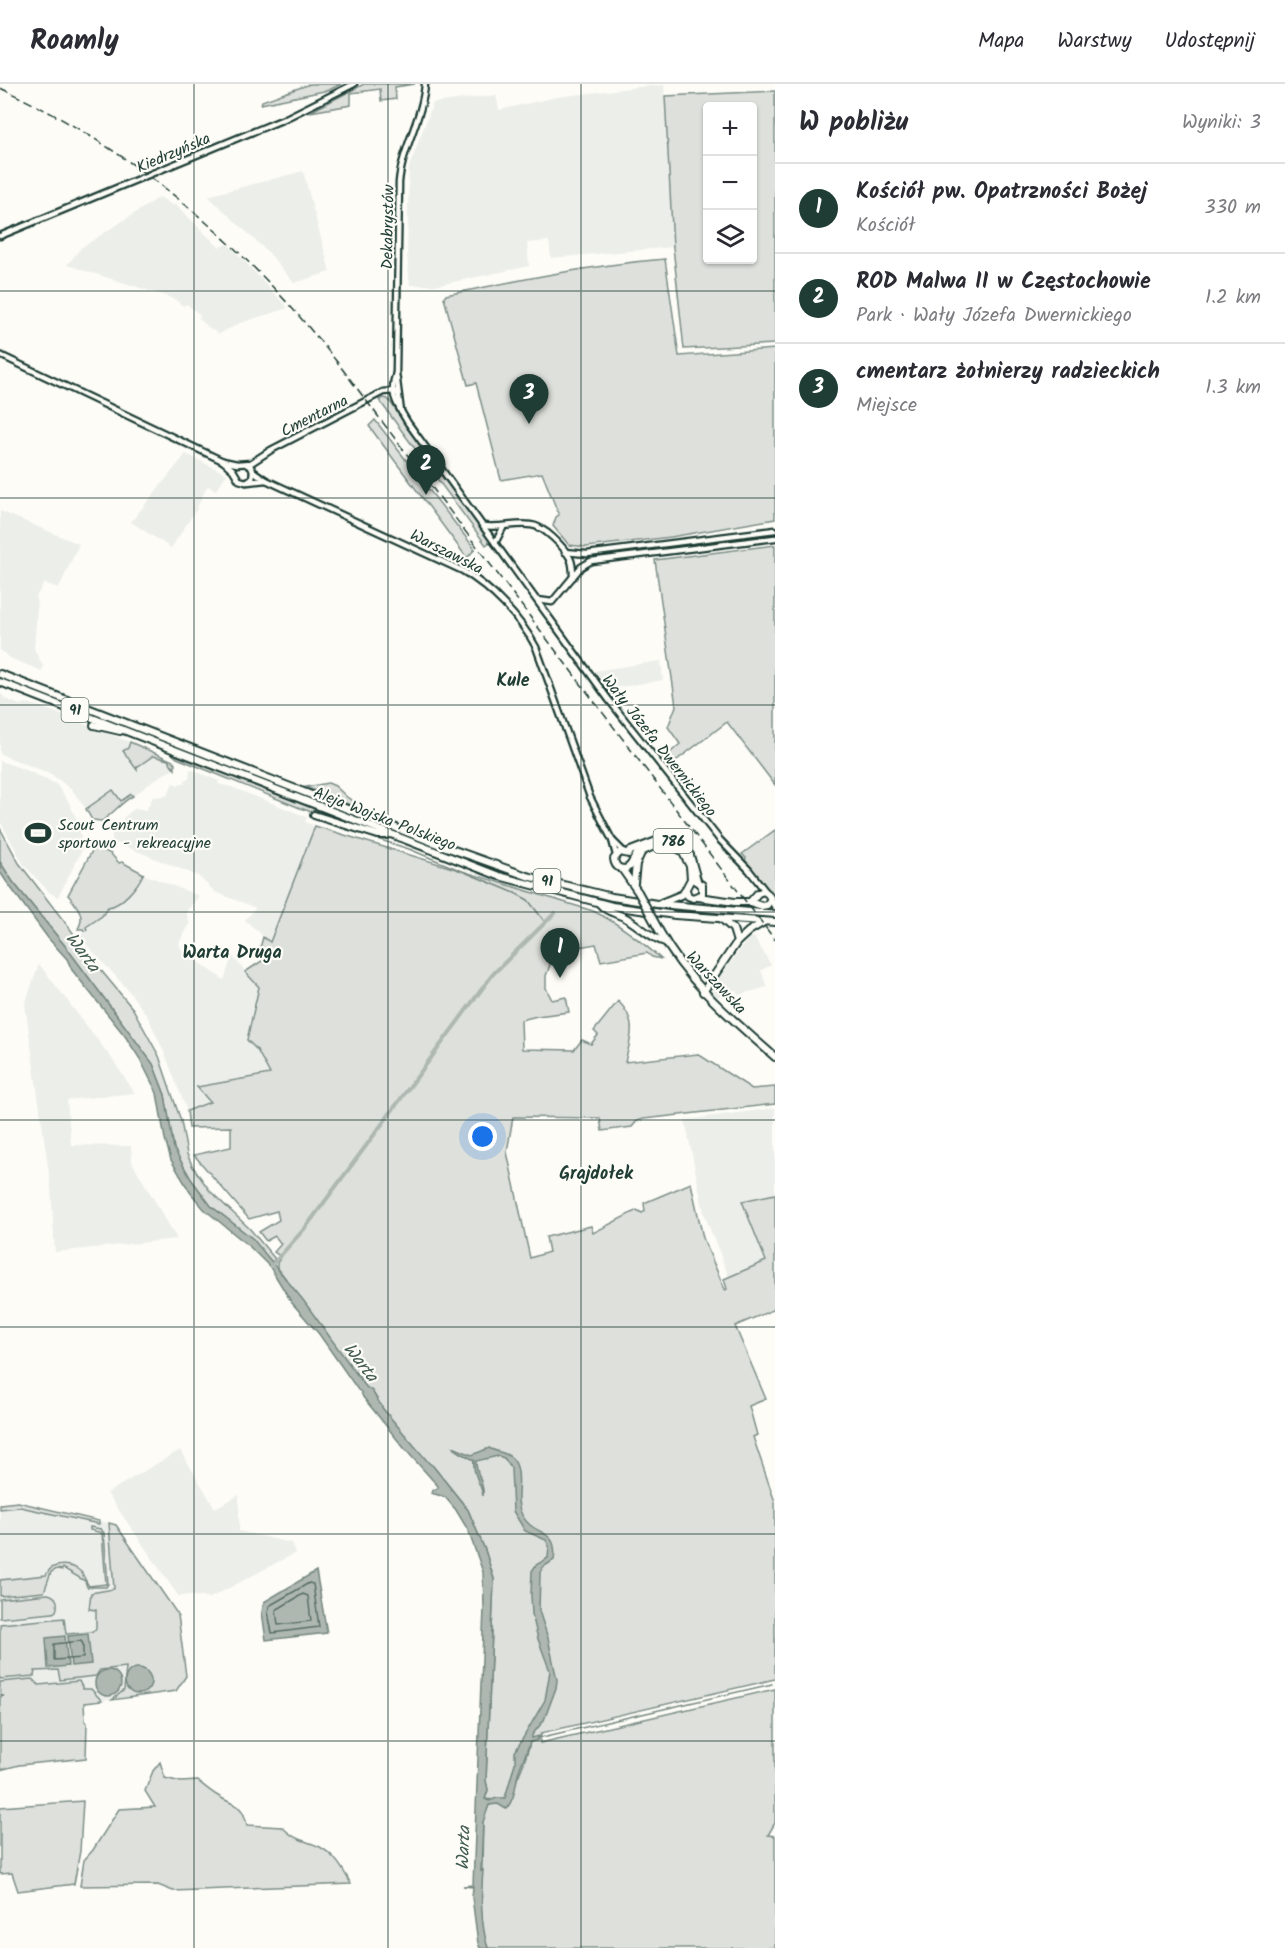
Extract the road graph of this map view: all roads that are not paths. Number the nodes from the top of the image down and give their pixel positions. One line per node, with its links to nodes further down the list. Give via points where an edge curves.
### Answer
1 (354, 84): 3 (street, Kiedrzyńska, via 284,119)
2 (425, 84): 5 (street, Dekabrystów, via 400,174)
3 (0, 236)
4 (0, 355): 7 (street)
5 (395, 393): 6 (street, Cmentarna, via 383,392); 13 (street, Wały Józefa Dwernickiego, via 398,408)
6 (259, 458): 8 (street, Cmentarna); 9 (street)
7 (223, 460): 8 (street); 10 (street)
8 (243, 464): 9 (street); 10 (street)
9 (253, 470): 11 (street, Warszawska); 12 (street, via 252,478)
10 (235, 472): 12 (street, via 239,480)
11 (266, 480): 12 (street); 29 (street, Warszawska, via 457,568 492,592 536,647 590,798)
12 (246, 482)
13 (483, 526): 14 (street); 17 (street, Wały Józefa Dwernickiego)
14 (503, 528): 17 (street); 18 (street, via 539,527)
15 (775, 530): 18 (street, via 587,554)
16 (775, 538): 19 (street, via 599,559 588,562)
17 (495, 543): 20 (street, Wały Józefa Dwernickiego)
18 (565, 552): 19 (street)
19 (573, 577): 21 (street)
20 (538, 600): 21 (street); 22 (street, Wały Józefa Dwernickiego)
21 (552, 602): 22 (street)
22 (550, 617): 37 (street, Wały Józefa Dwernickiego, via 620,714)
23 (0, 674): 47 (main road, Aleja Wojska Polskiego / 91, via 493,864 571,888)
24 (0, 682): 26 (main road, Aleja Wojska Polskiego / 91)
25 (94, 725): 26 (main road)
26 (134, 734): 28 (main road, Aleja Wojska Polskiego / 91)
27 (314, 814): 28 (main road, via 378,836)
28 (390, 834): 46 (main road, Aleja Wojska Polskiego / 91, via 499,876)
29 (612, 840): 30 (street, Warszawska); 32 (street, Warszawska)
30 (626, 852): 32 (main road); 33 (main road, Warszawska); 36 (main road, 786, via 659,840 674,841 690,855)
31 (641, 853): 33 (main road); 35 (main road); 36 (main road, via 658,844 678,848 685,855)
32 (616, 855): 34 (main road, Warszawska, via 615,864)
33 (631, 863): 34 (main road); 35 (main road, Warszawska)
34 (622, 869): 35 (main road, Warszawska)
35 (634, 881): 53 (main road, Warszawska, bridge)
36 (693, 881): 38 (main road); 39 (main road, via 701,883)
37 (757, 883): 40 (street, Wały Józefa Dwernickiego); 41 (street)
38 (686, 890): 42 (main road, via 690,897); 47 (main road, via 679,897)
39 (703, 890): 42 (main road); 43 (main road)
40 (765, 892): 41 (main road); 44 (main road)
41 (756, 895): 45 (main road)
42 (698, 897): 43 (main road)
43 (711, 898): 45 (main road)
44 (770, 900): 45 (main road, via 765,906); 48 (main road)
45 (753, 902)
46 (598, 903): 50 (main road, Aleja Wojska Polskiego); 53 (main road)
47 (657, 904): 49 (main road, Aleja Wojska Polskiego)
48 (775, 906)
49 (775, 914)
50 (721, 918): 51 (main road, Aleja Wojska Polskiego); 54 (main road, via 733,929)
51 (765, 921): 52 (main road, Aleja Wojska Polskiego); 54 (main road)
52 (775, 922)
53 (665, 942): 55 (main road, Warszawska)
54 (737, 942): 56 (main road)
55 (692, 980): 56 (main road); 57 (main road, Warszawska)
56 (710, 981): 57 (main road)
57 (703, 992): 58 (main road, Warszawska)
58 (775, 1057)

